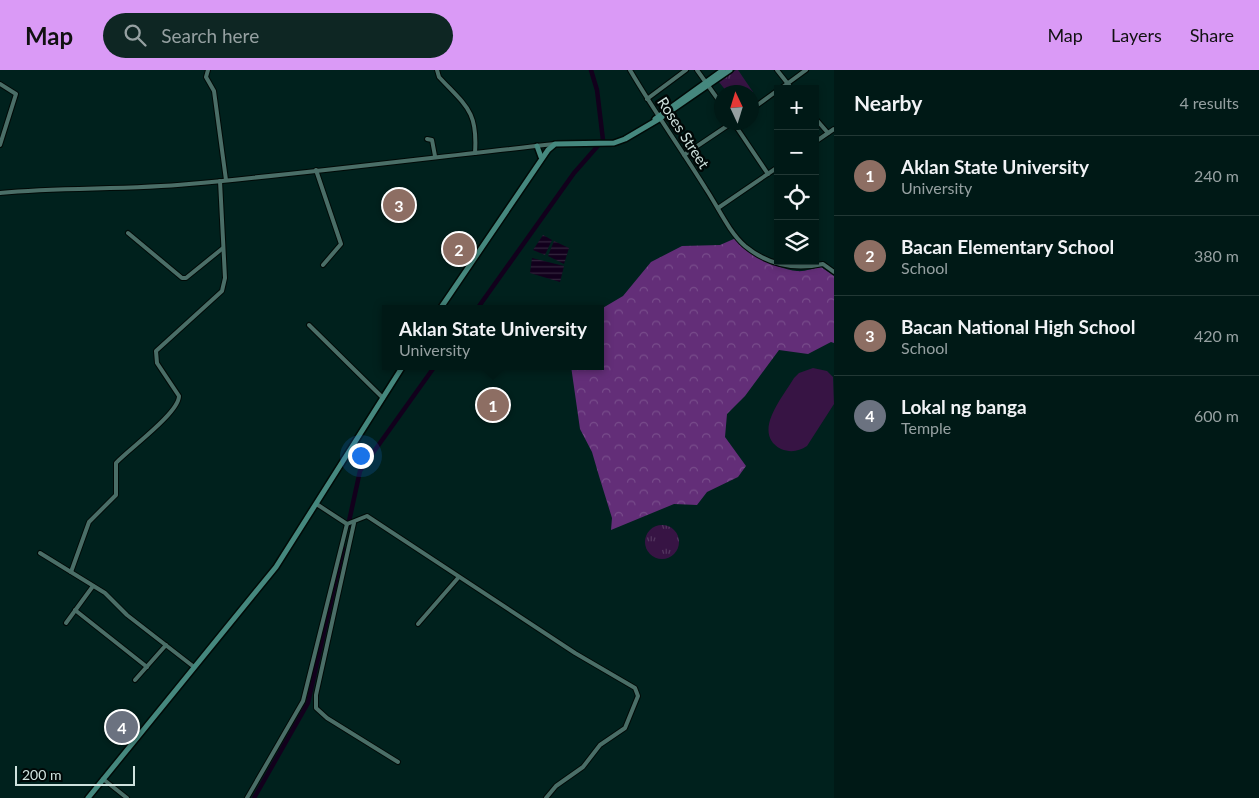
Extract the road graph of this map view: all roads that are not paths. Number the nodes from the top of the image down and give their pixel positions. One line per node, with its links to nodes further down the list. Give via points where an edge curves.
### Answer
1 (208, 70): 36 (street, via 206,77 214,91)
2 (437, 70): 29 (street, via 439,77 473,115)
3 (630, 70): 16 (street, Roses Street)
4 (686, 70): 16 (street)
5 (697, 70): 12 (street)
6 (723, 70): 12 (main road)
7 (730, 70): 12 (main road)
8 (777, 70): 10 (street)
9 (806, 70): 10 (street)
10 (788, 83): 13 (street)
11 (0, 84): 27 (street, via 16,94)
12 (707, 84): 14 (street); 18 (main road)
13 (785, 85)
14 (714, 94)
15 (774, 94): 17 (street)
16 (647, 99): 18 (street, Roses Street)
17 (759, 104)
18 (658, 117): 26 (main road, via 625,139); 30 (street, Roses Street)
19 (819, 123): 23 (street)
20 (834, 129): 23 (street)
21 (721, 130): 30 (street)
22 (738, 130): 35 (street)
23 (828, 133): 25 (street)
24 (428, 139): 31 (street, via 432,140)
25 (819, 139)
26 (555, 144): 28 (street); 32 (main road)
27 (0, 145)
28 (537, 146): 29 (street); 32 (main road)
29 (475, 153): 31 (street)
30 (684, 155): 39 (street, Roses Street)
31 (435, 156): 33 (street)
32 (541, 157): 44 (main road)
33 (316, 170): 36 (street); 42 (street, via 341,244)
34 (774, 170): 35 (street)
35 (768, 174): 39 (street)
36 (226, 180): 37 (street)
37 (220, 181): 38 (street, via 122,189); 41 (street)
38 (0, 193)
39 (718, 208): 43 (street, Roses Street, via 744,245 771,261 800,267 824,264)
40 (128, 233): 41 (street, via 182,278)
41 (223, 248): 51 (street, via 225,278 222,291 156,351 157,363 179,396 178,402 116,463 116,495 89,522)
42 (324, 264)
43 (834, 272)
44 (443, 305)
45 (310, 326): 47 (street)
46 (402, 370): 47 (main road)
47 (384, 398): 48 (main road)
48 (318, 505): 49 (street); 59 (main road, via 258,593)
49 (349, 524): 52 (street, via 367,516); 61 (street, via 316,708); 65 (street, via 303,701)
50 (40, 553): 51 (street)
51 (70, 572): 53 (street)
52 (458, 578): 56 (street); 66 (street, via 632,686 638,694 625,728 600,745 583,767 556,786)
53 (93, 586): 54 (street); 57 (street)
54 (75, 610): 55 (street); 58 (street)
55 (66, 623)
56 (418, 624)
57 (166, 645): 58 (street); 59 (street)
58 (147, 667): 60 (street)
59 (194, 667): 62 (main road)
60 (135, 680)
61 (398, 762)
62 (103, 779): 63 (main road); 64 (street)
63 (88, 798)
64 (127, 798)
65 (247, 798)
66 (546, 798)

